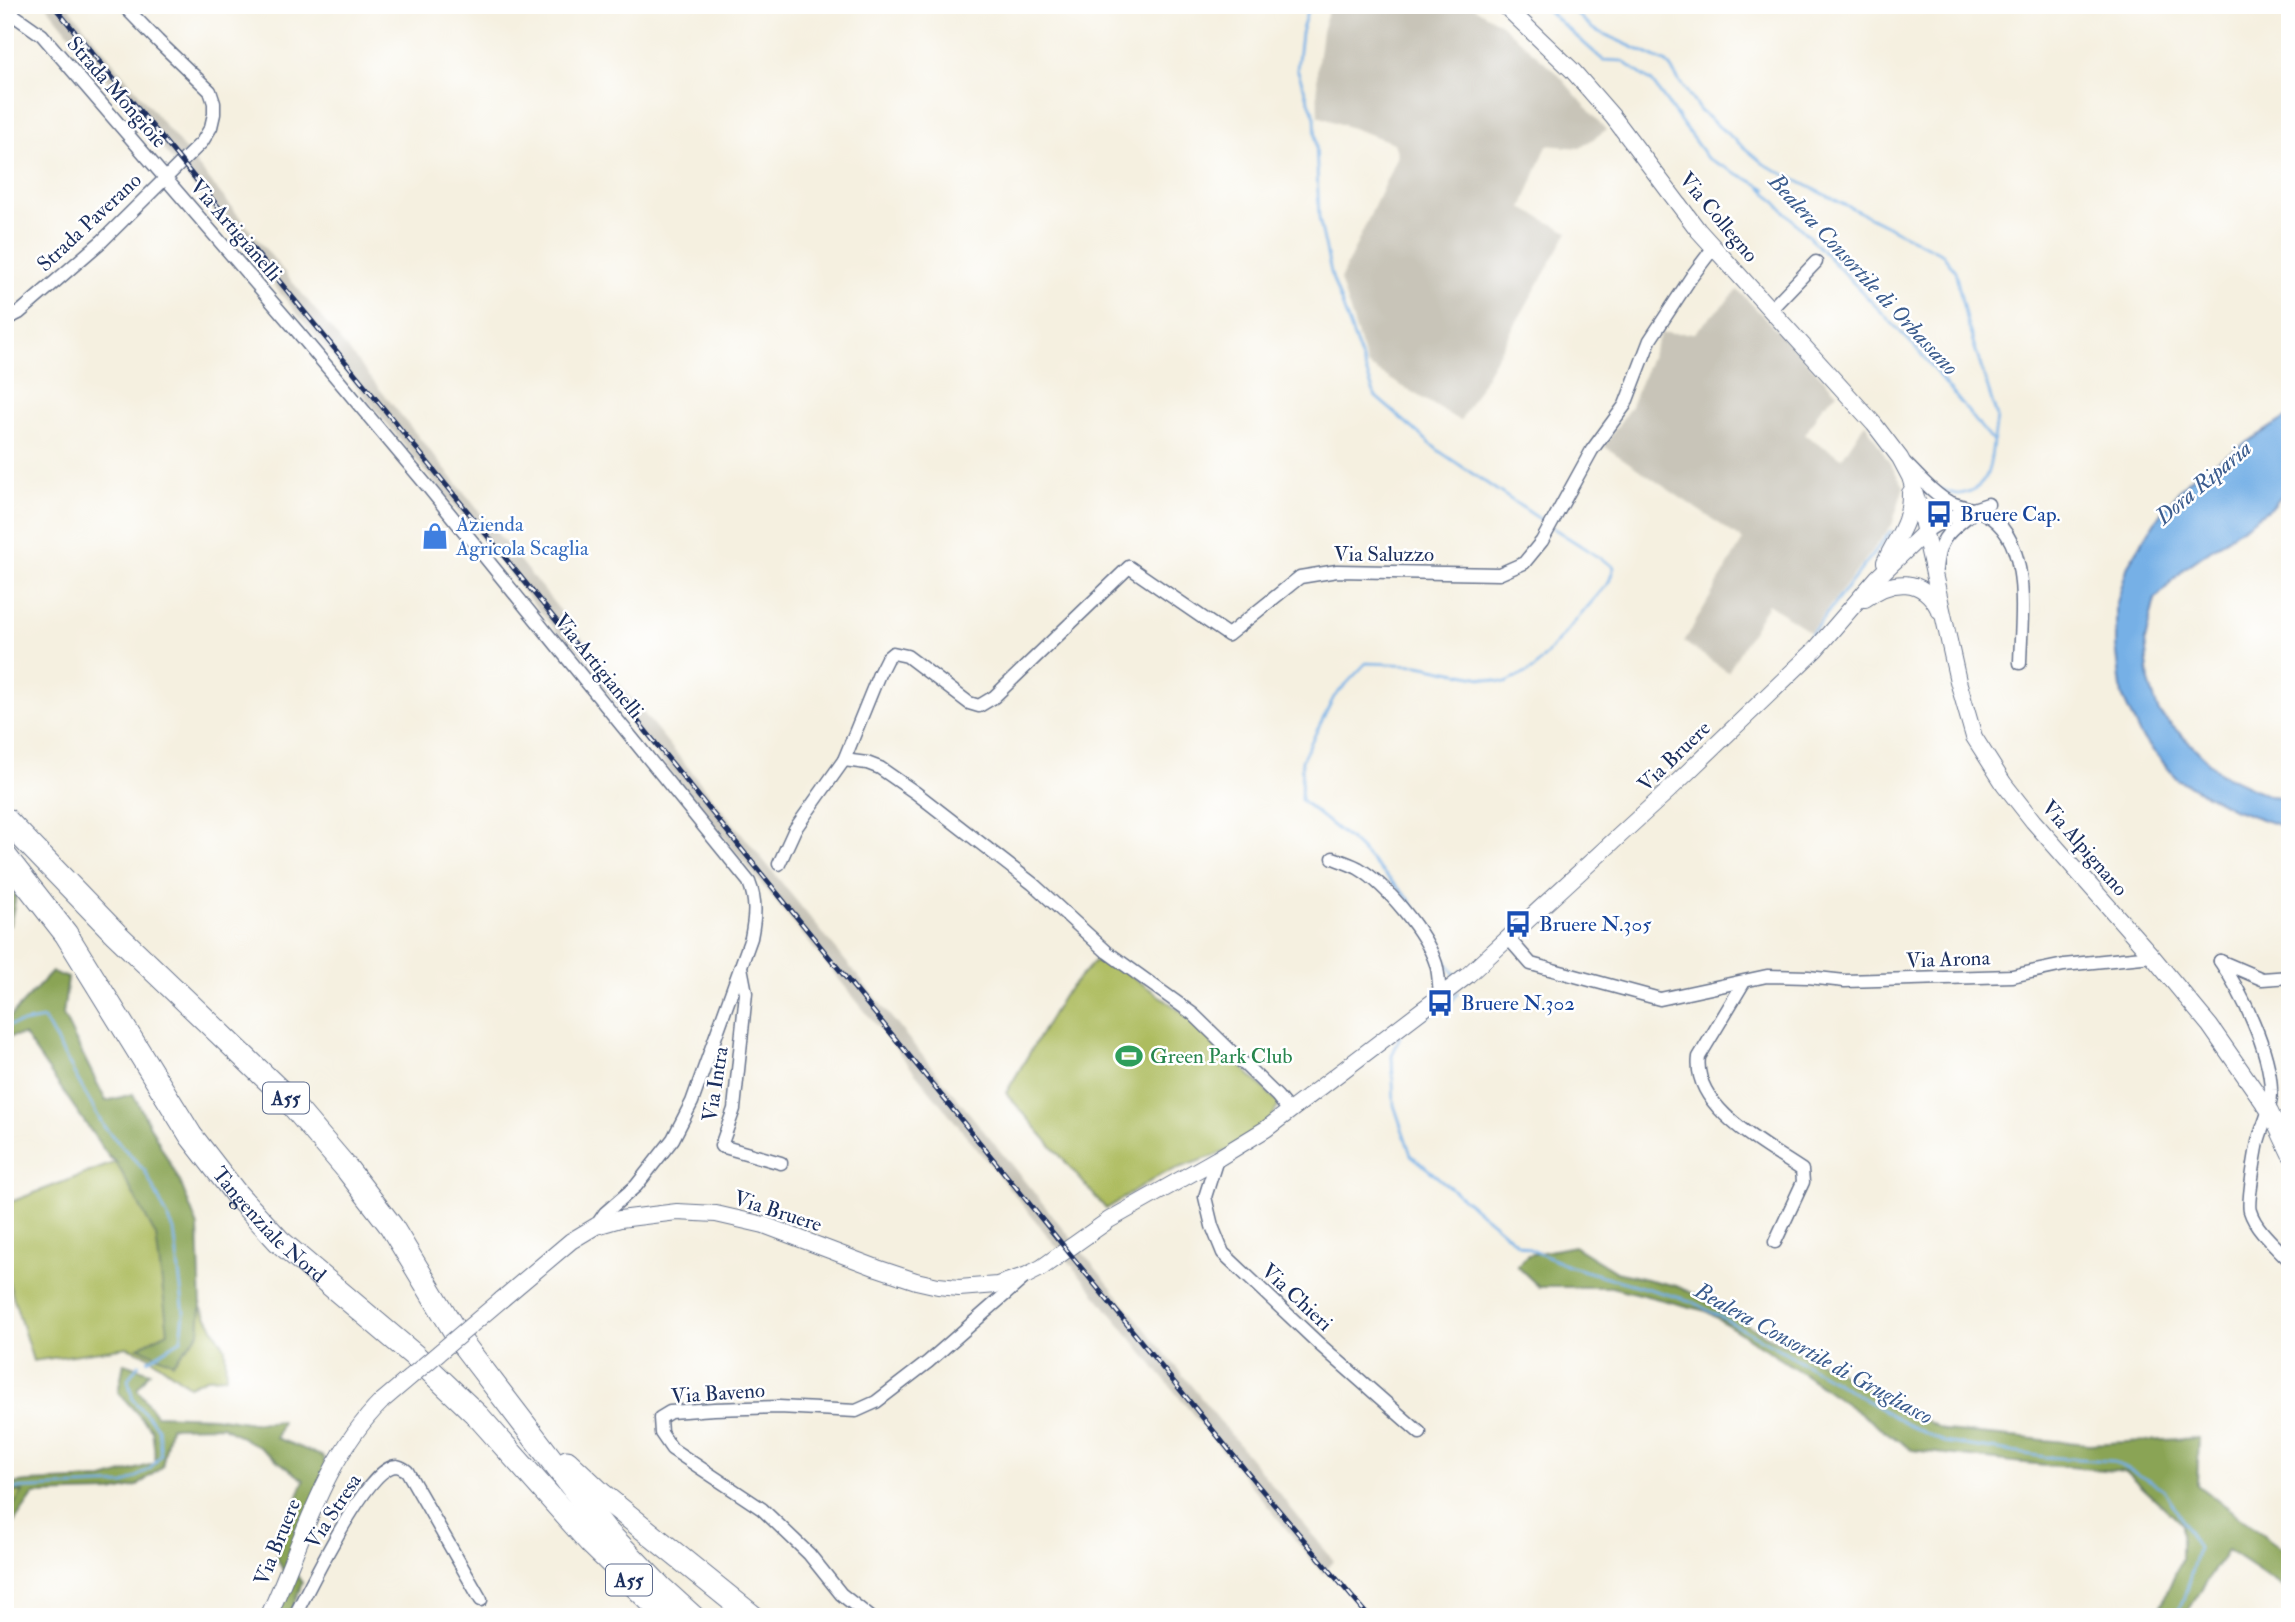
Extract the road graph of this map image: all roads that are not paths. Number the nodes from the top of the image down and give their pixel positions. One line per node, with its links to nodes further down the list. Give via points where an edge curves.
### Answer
1 (123, 5): 5 (street, Strada Paverano, via 213,96 214,114 207,135)
2 (1495, 5): 4 (street, Via Collegno)
3 (5, 9): 5 (street, Strada Mongioie, via 42,35)
4 (1508, 9): 6 (street, Via Collegno, via 1614,117)
5 (166, 177): 9 (street, Strada Paverano, via 102,241); 27 (street, Via Artigianelli, via 428,487 749,882 756,911)
6 (1714, 247): 8 (street, Via Collegno); 20 (street, Via Saluzzo, via 1650,340 1625,405 1592,450 1524,563 1499,574 1337,571 1300,578 1228,635 1129,566 994,697 979,706 907,656 893,653 879,674)
7 (1816, 262): 8 (street)
8 (1770, 310): 10 (street, Via Collegno)
9 (5, 320)
10 (1900, 458): 11 (street, Via Collegno); 13 (street, Via Collegno, via 1946,500)
11 (1910, 477): 14 (street, Via Collegno); 15 (street, via 1906,523)
12 (1988, 504): 13 (street)
13 (1974, 511): 14 (street, via 1950,517); 16 (street, via 1945,536 1938,549); 19 (street, Via Collegno, via 2002,528 2013,544 2021,578)
14 (1924, 533): 15 (street, Via Bruere); 16 (street, Via Alpignano)
15 (1878, 577): 17 (street, Via Bruere)
16 (1935, 579): 18 (street, Via Alpignano)
17 (1849, 611): 18 (street, via 1875,591 1907,583 1927,593); 25 (street, Via Bruere, via 1725,736)
18 (1944, 619): 26 (street, Via Alpignano, via 1974,737 2033,821)
19 (2020, 663)
20 (844, 760): 24 (street, via 794,829); 31 (street, via 880,768 1032,884 1107,953 1193,1014)
21 (5, 819): 40 (highway, A55, via 309,1124 391,1226 462,1343)
22 (5, 856): 42 (highway, Tangenziale Nord / A55, via 66,934 191,1136 236,1194 279,1241 478,1416)
23 (1333, 858): 30 (street, via 1374,879 1424,939 1437,965)
24 (779, 864)
25 (1509, 939): 29 (street, Via Arona, via 1531,964 1660,999); 30 (street, Via Bruere)
26 (2152, 956): 29 (street, Via Arona, via 2064,965 2012,976 1845,981 1767,976); 32 (street, Via Alpignano, via 2210,1026)
27 (741, 966): 35 (street, Via Intra, via 746,993 734,1109 721,1146); 36 (street, Via Artigianelli, via 692,1102 673,1139)
28 (2290, 977): 32 (street, via 2262,979 2220,961 2257,1031 2272,1088)
29 (1744, 982): 37 (street, via 1699,1057 1698,1070 1708,1094 1733,1124 1802,1170 1803,1182)
30 (1440, 997): 31 (street, Via Bruere)
31 (1290, 1111): 34 (street, Via Bruere)
32 (2270, 1112): 33 (street, Via Alpignano); 38 (street, via 2258,1142 2248,1208)
33 (2290, 1154)
34 (1217, 1159): 39 (street, Via Bruere, via 1109,1220); 41 (street, Via Chieri, via 1205,1198 1223,1253)
35 (781, 1163)
36 (596, 1226): 39 (street, Via Bruere, via 644,1215 716,1214 764,1225 938,1286 984,1287); 44 (street, Via Bruere, bridge, via 571,1241 501,1300 382,1401 355,1430 326,1478)
37 (1775, 1242)
38 (2290, 1261)
39 (1027, 1275): 50 (street, Via Baveno, via 928,1362 876,1402 856,1411 715,1409 670,1412 660,1418 661,1433 672,1448 762,1509 809,1554 841,1594)
40 (520, 1417): 48 (highway, A55, via 606,1531); 49 (highway, A55, via 603,1495)
41 (1420, 1433)
42 (591, 1543): 46 (highway, A55); 47 (highway, A55)
43 (481, 1600): 45 (street, Via Stresa, via 407,1471 398,1466 388,1469 362,1495)
44 (268, 1617)
45 (294, 1617)
46 (651, 1617)
47 (667, 1617)
48 (693, 1617)
49 (753, 1617)
50 (870, 1617)

